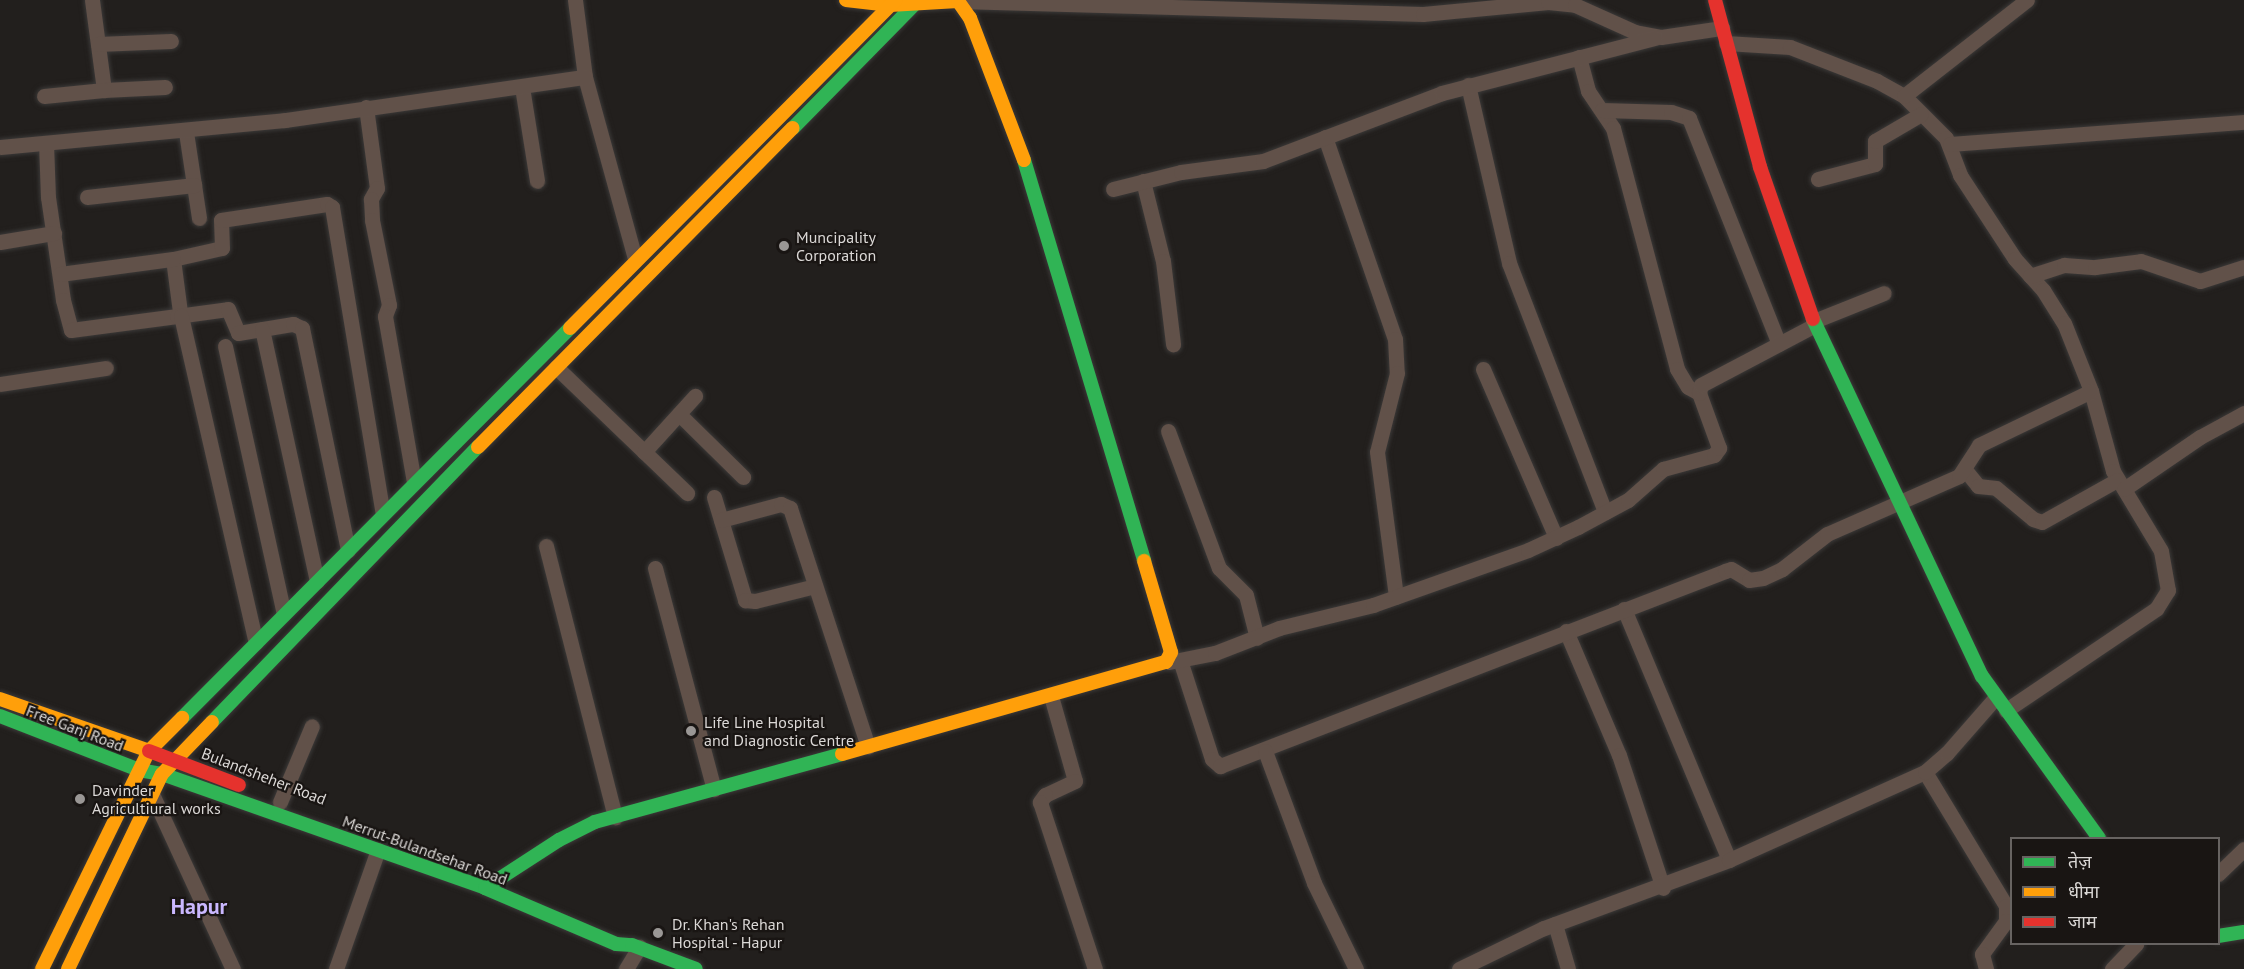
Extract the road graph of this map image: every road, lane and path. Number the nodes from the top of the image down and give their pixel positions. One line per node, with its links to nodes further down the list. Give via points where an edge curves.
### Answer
1 (92, 0): 14 (street)
2 (575, 0): 16 (street)
3 (846, 0): 8 (main road)
4 (1715, 0): 11 (main road)
5 (2027, 0): 22 (street)
6 (918, 1): 7 (main road); 8 (main road); 53 (main road)
7 (958, 1): 9 (street); 86 (main road, via 970,18 1020,147)
8 (893, 3): 42 (main road)
9 (1284, 5): 10 (street)
10 (1425, 7): 12 (street, via 1561,3 1635,32)
11 (1724, 35): 12 (street); 22 (street, via 1804,51); 48 (main road, via 1760,167)
12 (1661, 37): 15 (street)
13 (171, 41): 14 (street)
14 (98, 44): 20 (street)
15 (1579, 57): 17 (street); 24 (street, via 1588,91)
16 (585, 77): 19 (street); 42 (street)
17 (1468, 85): 28 (street); 71 (street, via 1512,272)
18 (165, 87): 20 (street)
19 (522, 87): 23 (street); 33 (street)
20 (104, 90): 21 (street)
21 (44, 96)
22 (1904, 96): 25 (street)
23 (366, 107): 27 (street); 66 (street, via 377,188 371,199 372,220 389,305 385,316)
24 (1602, 110): 51 (street, via 1671,112 1689,118); 58 (street, via 1613,128 1677,369 1688,387)
25 (1922, 114): 30 (street); 32 (street, via 1875,141 1875,164)
26 (2244, 122): 30 (street)
27 (186, 132): 29 (street); 35 (street)
28 (1325, 137): 34 (street, via 1263,161); 80 (street, via 1395,339 1394,391 1377,453)
29 (46, 143): 31 (street); 39 (street)
30 (1950, 144): 45 (street, via 1960,175)
31 (0, 147)
32 (1818, 179)
33 (537, 181)
34 (1143, 181): 36 (street); 50 (street, via 1163,261)
35 (195, 185): 37 (street); 38 (street)
36 (1113, 189)
37 (87, 196)
38 (199, 218)
39 (54, 233): 40 (street); 44 (street)
40 (0, 242)
41 (172, 259): 44 (street); 47 (street); 72 (street, via 222,248 221,220 327,204 332,207)
42 (634, 259): 66 (main road)
43 (2244, 267): 45 (street, via 2200,281 2147,261 2064,265)
44 (60, 274): 47 (street, via 69,330)
45 (2030, 276): 57 (street, via 2064,323)
46 (1884, 293): 48 (street)
47 (179, 316): 49 (street, via 228,309 235,331); 85 (street)
48 (1814, 323): 51 (street); 70 (main road)
49 (262, 329): 76 (street, via 293,324 302,328); 78 (street)
50 (1173, 344)
51 (1779, 344): 58 (street, via 1708,379)
52 (225, 346): 82 (street)
53 (556, 367): 63 (street); 96 (main road)
54 (106, 368): 56 (street)
55 (1483, 369): 74 (street)
56 (0, 384)
57 (2091, 391): 64 (street, via 1979,445); 67 (street)
58 (1699, 393): 71 (street, via 1718,441 1714,455 1662,469 1637,494)
59 (695, 396): 61 (street)
60 (2244, 413): 67 (street)
61 (679, 414): 63 (street); 65 (street)
62 (1168, 431): 84 (street, via 1219,568 1246,596)
63 (644, 452): 68 (street)
64 (1966, 471): 67 (street, via 1977,486 1996,488 2042,522); 70 (street)
65 (743, 477)
66 (414, 483): 72 (main road)
67 (2121, 485): 90 (street, via 2161,551 2168,580 2166,597 2157,609)
68 (687, 493)
69 (714, 497): 73 (street)
70 (1903, 502): 81 (street, via 1827,534 1763,578 1749,580 1731,569); 88 (main road, via 1982,676)
71 (1605, 512): 74 (street)
72 (383, 514): 76 (main road)
73 (721, 520): 79 (street, via 787,505); 79 (street, via 745,600)
74 (1556, 538): 80 (street)
75 (546, 546): 103 (street)
76 (348, 550): 78 (main road)
77 (655, 568): 100 (street)
78 (317, 581): 82 (main road)
79 (815, 586): 93 (street)
80 (1396, 597): 84 (street)
81 (1624, 609): 83 (street); 107 (street)
82 (284, 614): 85 (main road)
83 (1566, 631): 95 (street); 111 (street, via 1619,755)
84 (1257, 638): 86 (street)
85 (256, 643): 94 (main road)
86 (1173, 661): 87 (main road); 95 (street, via 1216,764)
87 (1051, 696): 93 (main road); 125 (street, via 1075,781 1045,795 1040,802)
88 (1996, 697): 90 (main road); 98 (street, via 1947,753)
89 (0, 699): 94 (main road, Bulandsheher Road)
90 (2006, 710): 104 (main road)
91 (0, 716): 97 (main road, Free Ganj Road)
92 (312, 726): 102 (street)
93 (868, 747): 100 (main road)
94 (149, 751): 96 (main road, Bulandsheher Road); 97 (main road)
95 (1265, 751): 126 (street, via 1314,883)
96 (176, 759): 99 (main road); 102 (main road, Bulandsheher Road)
97 (139, 770): 99 (main road, Merrut-Bulandsehar Road); 112 (main road)
98 (1924, 772): 107 (street); 129 (street, via 2006,906 2006,921 1982,954)
99 (162, 774): 101 (main road); 106 (main road, Merrut-Bulandsehar Road)
100 (714, 789): 103 (main road)
101 (152, 794): 113 (main road); 121 (street)
102 (280, 802): 109 (main road, Bulandsheher Road)
103 (615, 817): 109 (main road, via 577,830)
104 (2098, 837)
105 (2244, 849): 108 (street)
106 (378, 850): 110 (main road, Merrut-Bulandsehar Road); 122 (street)
107 (1729, 860): 111 (street)
108 (2220, 871)
109 (500, 880): 110 (main road); 118 (main road, Bulandsheher Road, via 621,934)
110 (485, 888): 118 (main road, Merrut-Bulandsehar Road, via 615,944)
111 (1663, 888): 114 (street)
112 (73, 905): 113 (main road); 119 (main road)
113 (95, 913): 120 (main road)
114 (1555, 924): 127 (street); 128 (street)
115 (2244, 932): 116 (main road)
116 (2220, 936)
117 (2135, 945): 130 (street)
118 (635, 946): 123 (street); 124 (main road, Merrut-Bulandsehar Road)
119 (42, 969)
120 (68, 969)
121 (233, 969)
122 (336, 969)
123 (626, 969)
124 (696, 969)
125 (1095, 969)
126 (1356, 969)
127 (1459, 969)
128 (1569, 969)
129 (1986, 969)
130 (2112, 969)

